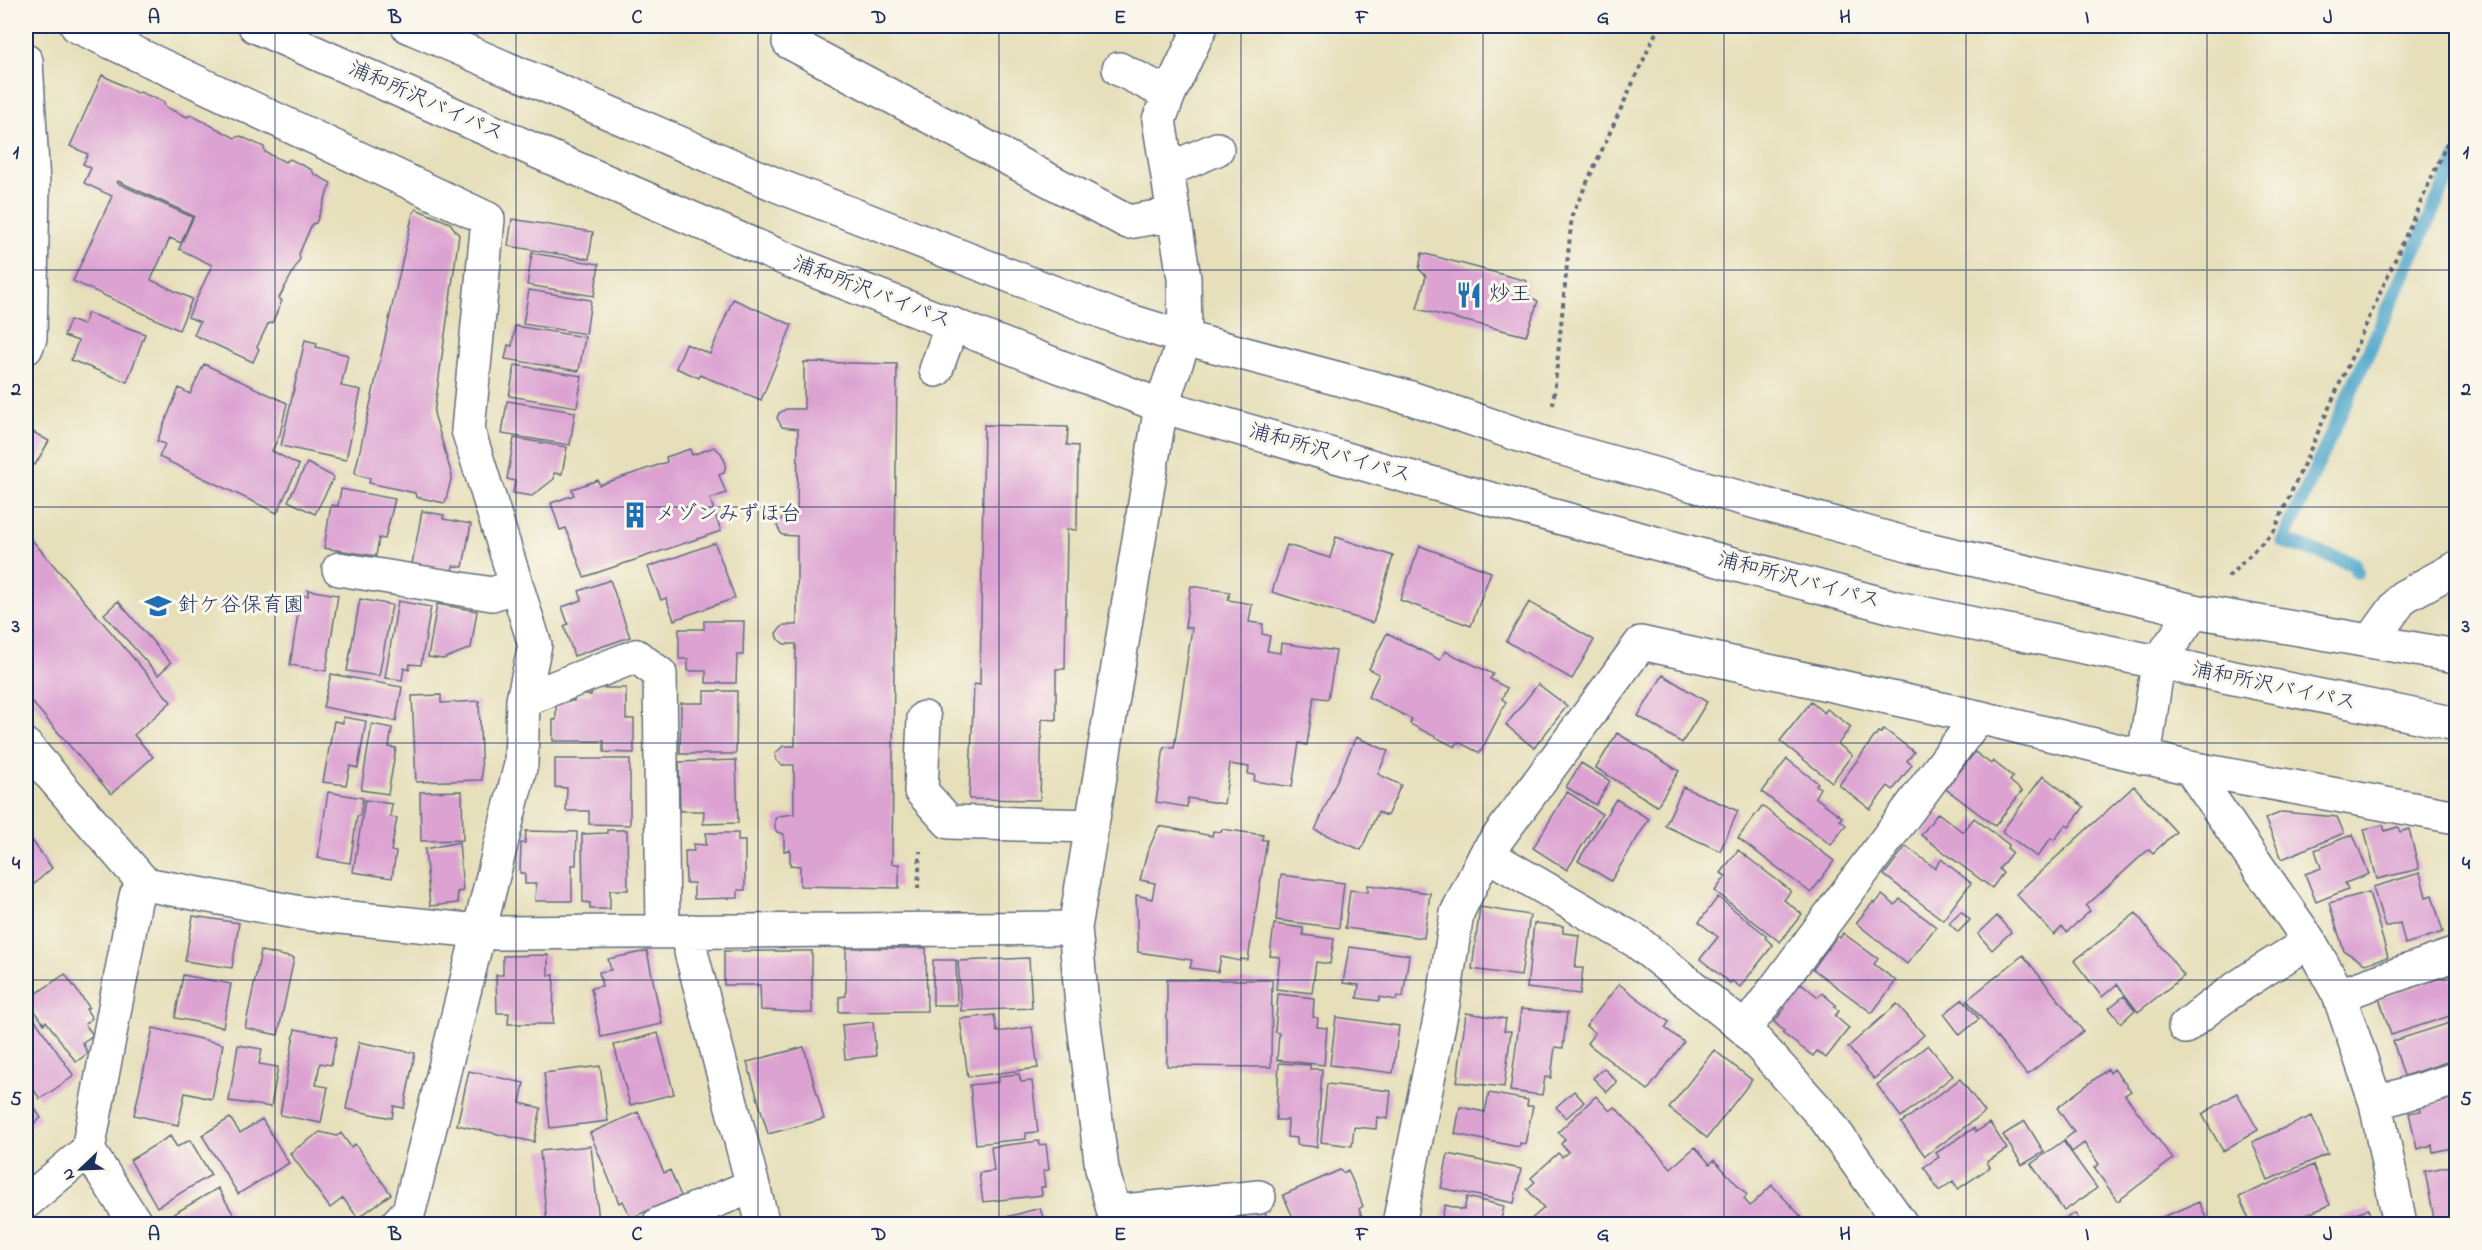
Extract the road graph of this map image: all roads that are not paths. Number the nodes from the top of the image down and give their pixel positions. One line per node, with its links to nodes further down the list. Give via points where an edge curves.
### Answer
1 (77, 26): 20 (main road, via 488,219 468,430)
2 (255, 26): 13 (main road, 浦和所沢バイパス, via 791,261)
3 (408, 26): 14 (main road, via 779,186 1114,316)
4 (797, 26): 12 (main road, via 789,42 1128,222)
5 (1201, 26): 8 (main road)
6 (26, 61): 9 (main road)
7 (1119, 69): 8 (main road)
8 (1168, 94): 11 (main road, via 1159,120)
9 (27, 99): 15 (main road, via 33,185 30,338)
10 (1217, 149): 11 (main road)
11 (1167, 170): 12 (main road)
12 (1174, 214): 14 (main road, via 1184,278)
13 (952, 324): 16 (main road); 17 (main road, 浦和所沢バイパス)
14 (1185, 338): 17 (main road); 21 (main road, via 1411,398 1549,445 1915,546)
15 (26, 348)
16 (936, 370)
17 (1161, 406): 24 (main road, 浦和所沢バイパス, via 1897,608); 33 (main road)
18 (339, 568): 20 (main road, via 492,594)
19 (2457, 568): 22 (main road, via 2403,597)
20 (516, 586): 25 (main road, via 535,645)
21 (2194, 611): 22 (main road); 24 (main road)
22 (2371, 641): 23 (main road)
23 (2457, 656)
24 (2157, 663): 28 (main road, 浦和所沢バイパス); 30 (main road)
25 (523, 700): 37 (main road, via 636,656 660,674); 38 (main road, via 521,764)
26 (1978, 717): 30 (main road); 34 (main road, via 1641,644); 43 (main road)
27 (924, 718): 33 (main road, via 921,791 949,822)
28 (2457, 724)
29 (26, 746): 35 (main road)
30 (2144, 758): 31 (main road)
31 (2190, 768): 32 (main road); 39 (main road)
32 (2457, 817)
33 (1092, 826): 36 (main road)
34 (1486, 854): 43 (main road, via 1636,941); 55 (main road, via 1457,913)
35 (145, 884): 38 (main road, via 301,913); 46 (main road, via 136,896)
36 (1075, 928): 37 (main road); 50 (main road, via 1102,1169)
37 (678, 931): 38 (main road); 47 (main road, via 691,952)
38 (477, 932): 52 (main road, via 409,1211)
39 (2310, 942): 41 (main road); 42 (main road, via 2258,972)
40 (2457, 954): 41 (main road)
41 (2339, 995): 45 (main road)
42 (2185, 1027)
43 (1745, 1029): 56 (main road, via 1825,1118)
44 (2457, 1079): 45 (main road)
45 (2376, 1103): 57 (main road)
46 (88, 1150): 49 (main road); 51 (main road)
47 (752, 1186): 53 (main road); 54 (main road)
48 (1259, 1197): 50 (main road)
49 (26, 1202)
50 (1115, 1218)
51 (136, 1224)
52 (397, 1224)
53 (659, 1224)
54 (763, 1224)
55 (1399, 1224)
56 (1900, 1224)
57 (2400, 1224)

